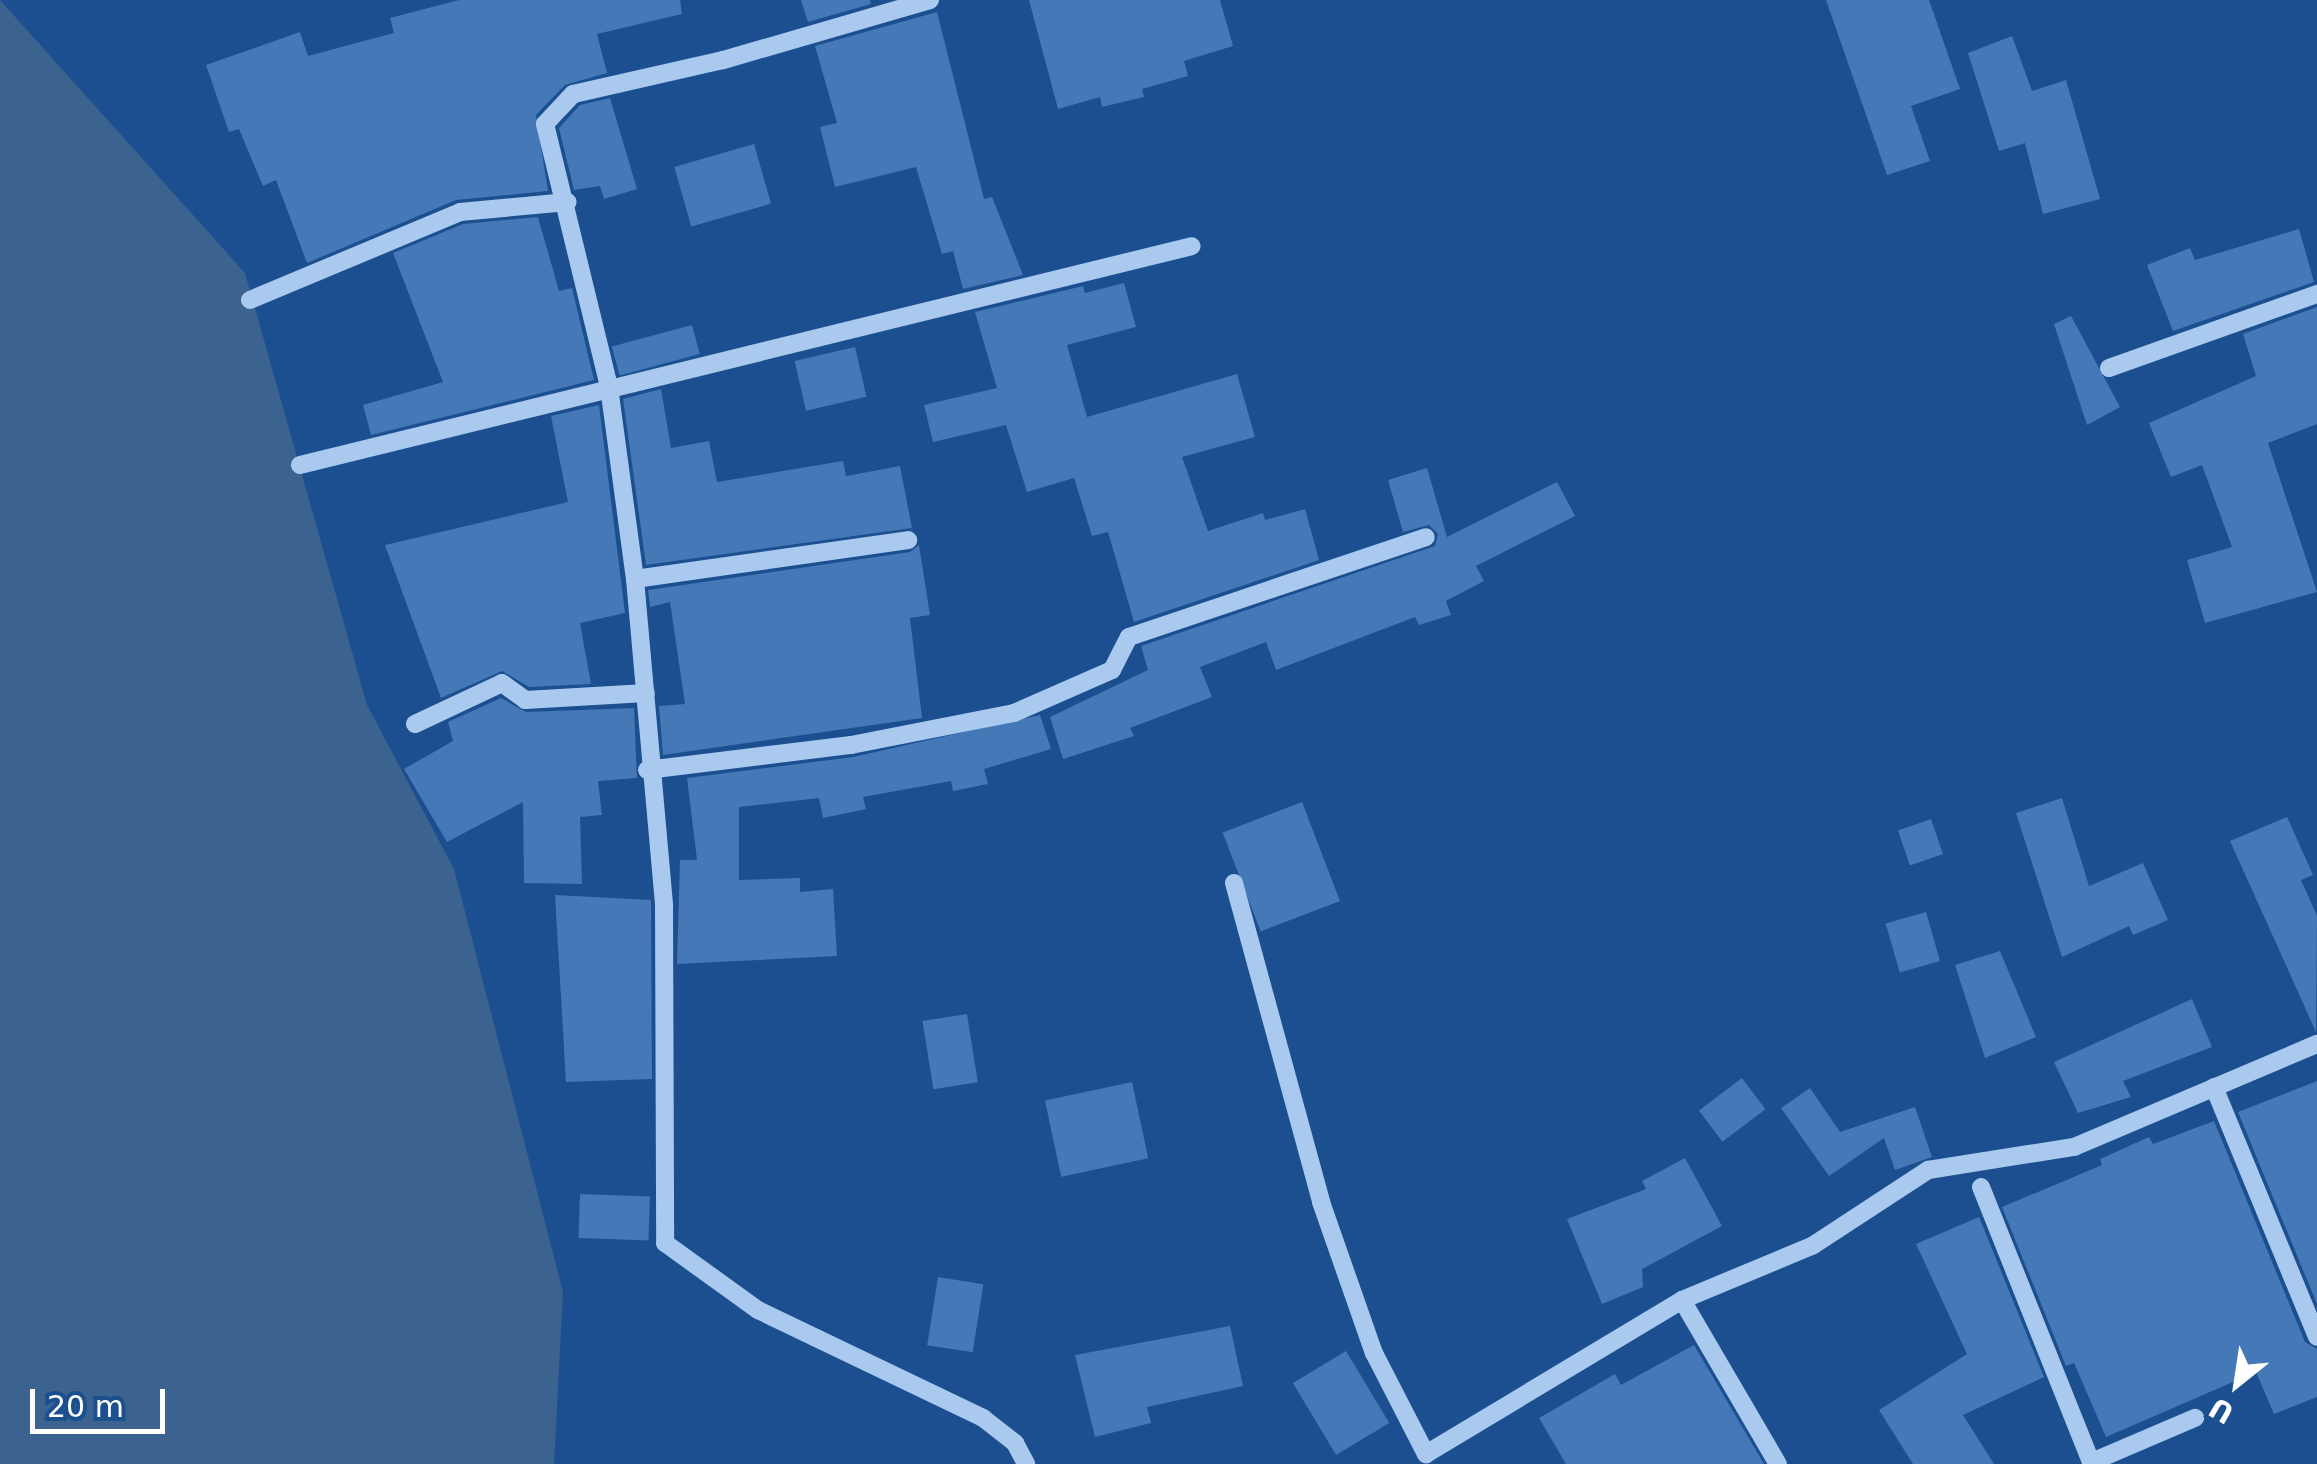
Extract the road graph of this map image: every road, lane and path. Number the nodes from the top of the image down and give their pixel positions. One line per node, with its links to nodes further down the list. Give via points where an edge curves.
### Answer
1 (930, 0): 2 (street, via 724,60 573,94 545,124)
2 (568, 202): 5 (street, via 460,212); 7 (street)
3 (1192, 246): 7 (street, via 797,347)
4 (2317, 294): 6 (street)
5 (250, 300)
6 (2109, 368)
7 (609, 387): 8 (street); 11 (street)
8 (300, 465)
9 (1426, 537): 14 (street, via 1129,637 1112,670 1014,713 851,744)
10 (908, 540): 11 (street)
11 (636, 580): 12 (street)
12 (646, 693): 13 (street, via 526,700 502,683); 14 (street)
13 (416, 724)
14 (647, 770): 24 (street, via 664,906 665,1243 758,1310 983,1418 1015,1443)
15 (1234, 883): 22 (street, via 1321,1202 1374,1353)
16 (2317, 1044): 17 (street)
17 (2214, 1087): 19 (street, via 2074,1147 1928,1170 1812,1246); 20 (street)
18 (1981, 1187): 23 (street)
19 (1682, 1300): 22 (street); 26 (street)
20 (2317, 1337)
21 (2195, 1418): 23 (street)
22 (1426, 1454): 25 (street)
23 (2093, 1463)
24 (1026, 1464)
25 (1409, 1464)
26 (1778, 1464)

